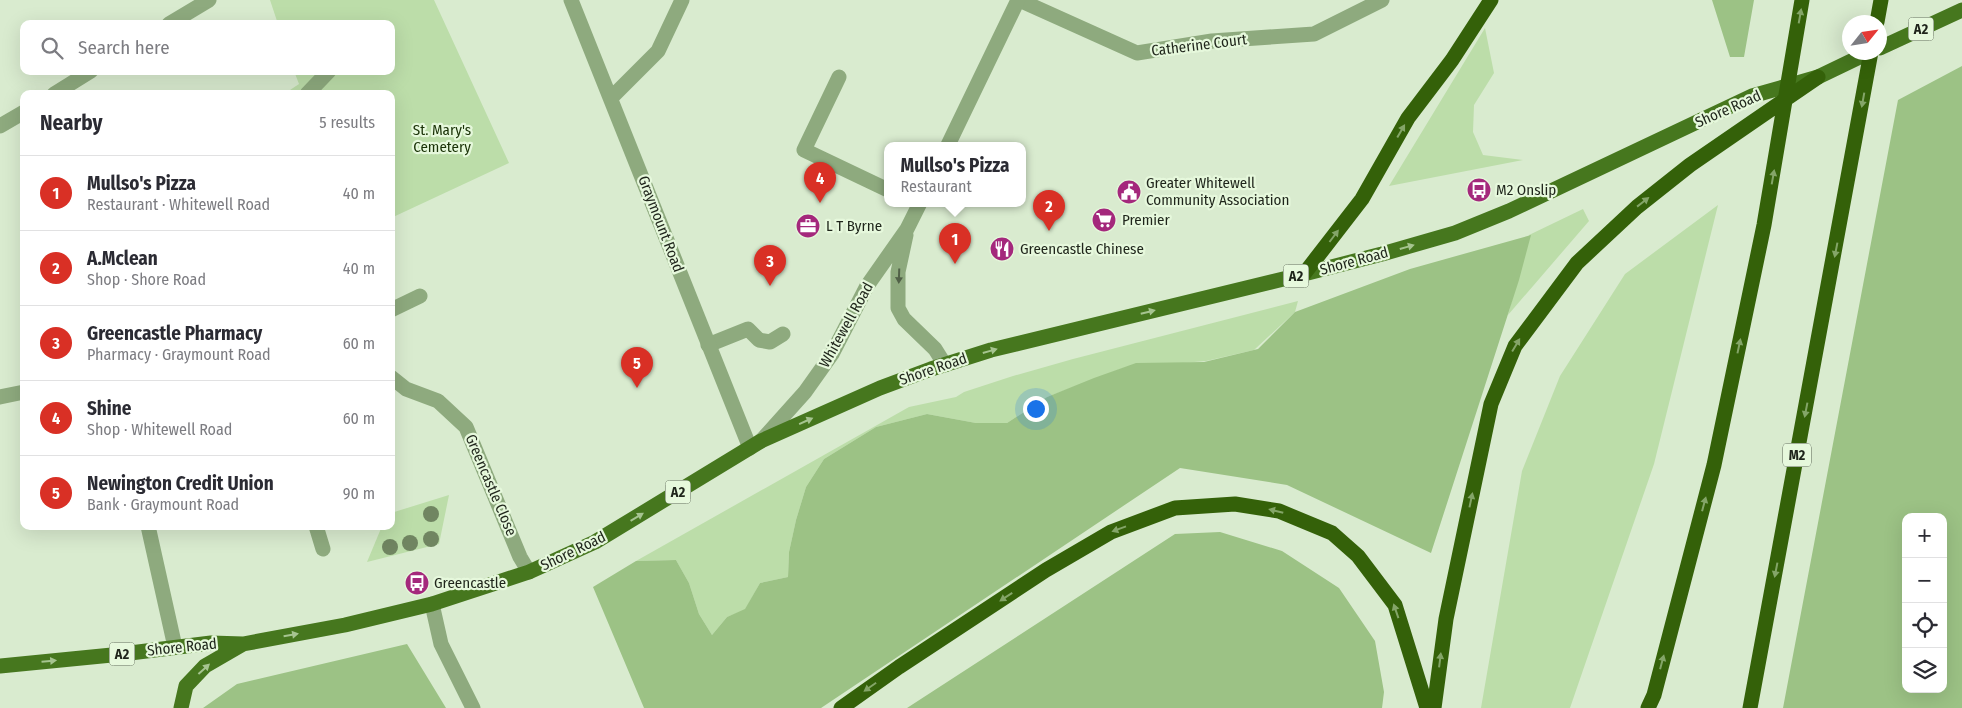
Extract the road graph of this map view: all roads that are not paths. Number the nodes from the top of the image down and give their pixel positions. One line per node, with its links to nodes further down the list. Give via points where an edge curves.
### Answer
1 (209, 0): 11 (street)
2 (571, 0): 21 (street, Graymount Road)
3 (682, 0): 21 (street, via 658,51)
4 (1018, 0): 5 (street, Catherine Court, via 1137,53 1212,41 1314,34); 24 (street)
5 (1382, 0)
6 (1491, 0): 28 (highway, one-way to 6, via 1362,199 1408,118 1452,60)
7 (1802, 0): 51 (highway, one-way to 7, via 1714,465 1764,225)
8 (1881, 0): 10 (highway)
9 (1962, 10): 12 (main road, A2)
10 (1878, 15)
11 (176, 20)
12 (1887, 45)
13 (1854, 60): 18 (main road, Shore Road / A2)
14 (1870, 60): 52 (highway, M2, one-way to 52)
15 (85, 75): 19 (street)
16 (325, 75): 20 (street)
17 (839, 77): 25 (street, via 804,150)
18 (1818, 77): 28 (main road, Shore Road / A2, one-way to 18, via 1476,225 1752,96); 50 (highway, one-way to 18, via 1446,620 1491,404 1515,346 1578,263 1637,207 1690,165)
19 (60, 90)
20 (311, 90)
21 (611, 98): 32 (street, Graymount Road)
22 (20, 114): 23 (street)
23 (0, 126)
24 (949, 142)
25 (884, 188)
26 (916, 207): 27 (street, Whitewell Road)
27 (907, 228): 33 (street, Whitewell Road, one-way to 33, via 898,272 898,308); 37 (street, Whitewell Road, via 867,286 832,354 805,392)
28 (1304, 274): 33 (main road, Shore Road / A2, one-way to 28, via 991,350)
29 (420, 296): 30 (street)
30 (395, 308)
31 (783, 334): 32 (street, via 770,342 760,340 748,329)
32 (708, 345): 37 (street, Graymount Road)
33 (945, 365): 37 (main road, Shore Road / A2, one-way to 33, via 880,388)
34 (395, 380): 41 (street, Greencastle Close, via 406,389 438,401 466,427)
35 (20, 393): 36 (street)
36 (0, 397)
37 (756, 445): 41 (main road, Shore Road / A2, one-way to 37, via 595,542)
38 (149, 530): 44 (street)
39 (317, 530): 40 (street)
40 (323, 549)
41 (529, 572): 42 (main road, Shore Road / A2)
42 (432, 604): 43 (main road, Shore Road / A2, one-way to 42, via 345,625); 47 (street, via 441,644)
43 (243, 644): 44 (main road, Shore Road / A2, via 211,642); 46 (main road, one-way to 43, via 186,686 205,666)
44 (175, 647): 45 (main road, Shore Road / A2, one-way to 44)
45 (0, 666)
46 (182, 708)
47 (473, 708)
48 (841, 708): 49 (highway, one-way to 48, via 1395,604 1358,556 1332,532 1280,511 1235,504 1175,508 1110,532 1046,570)
49 (1427, 708)
50 (1434, 708)
51 (1648, 708)
52 (1750, 708)

